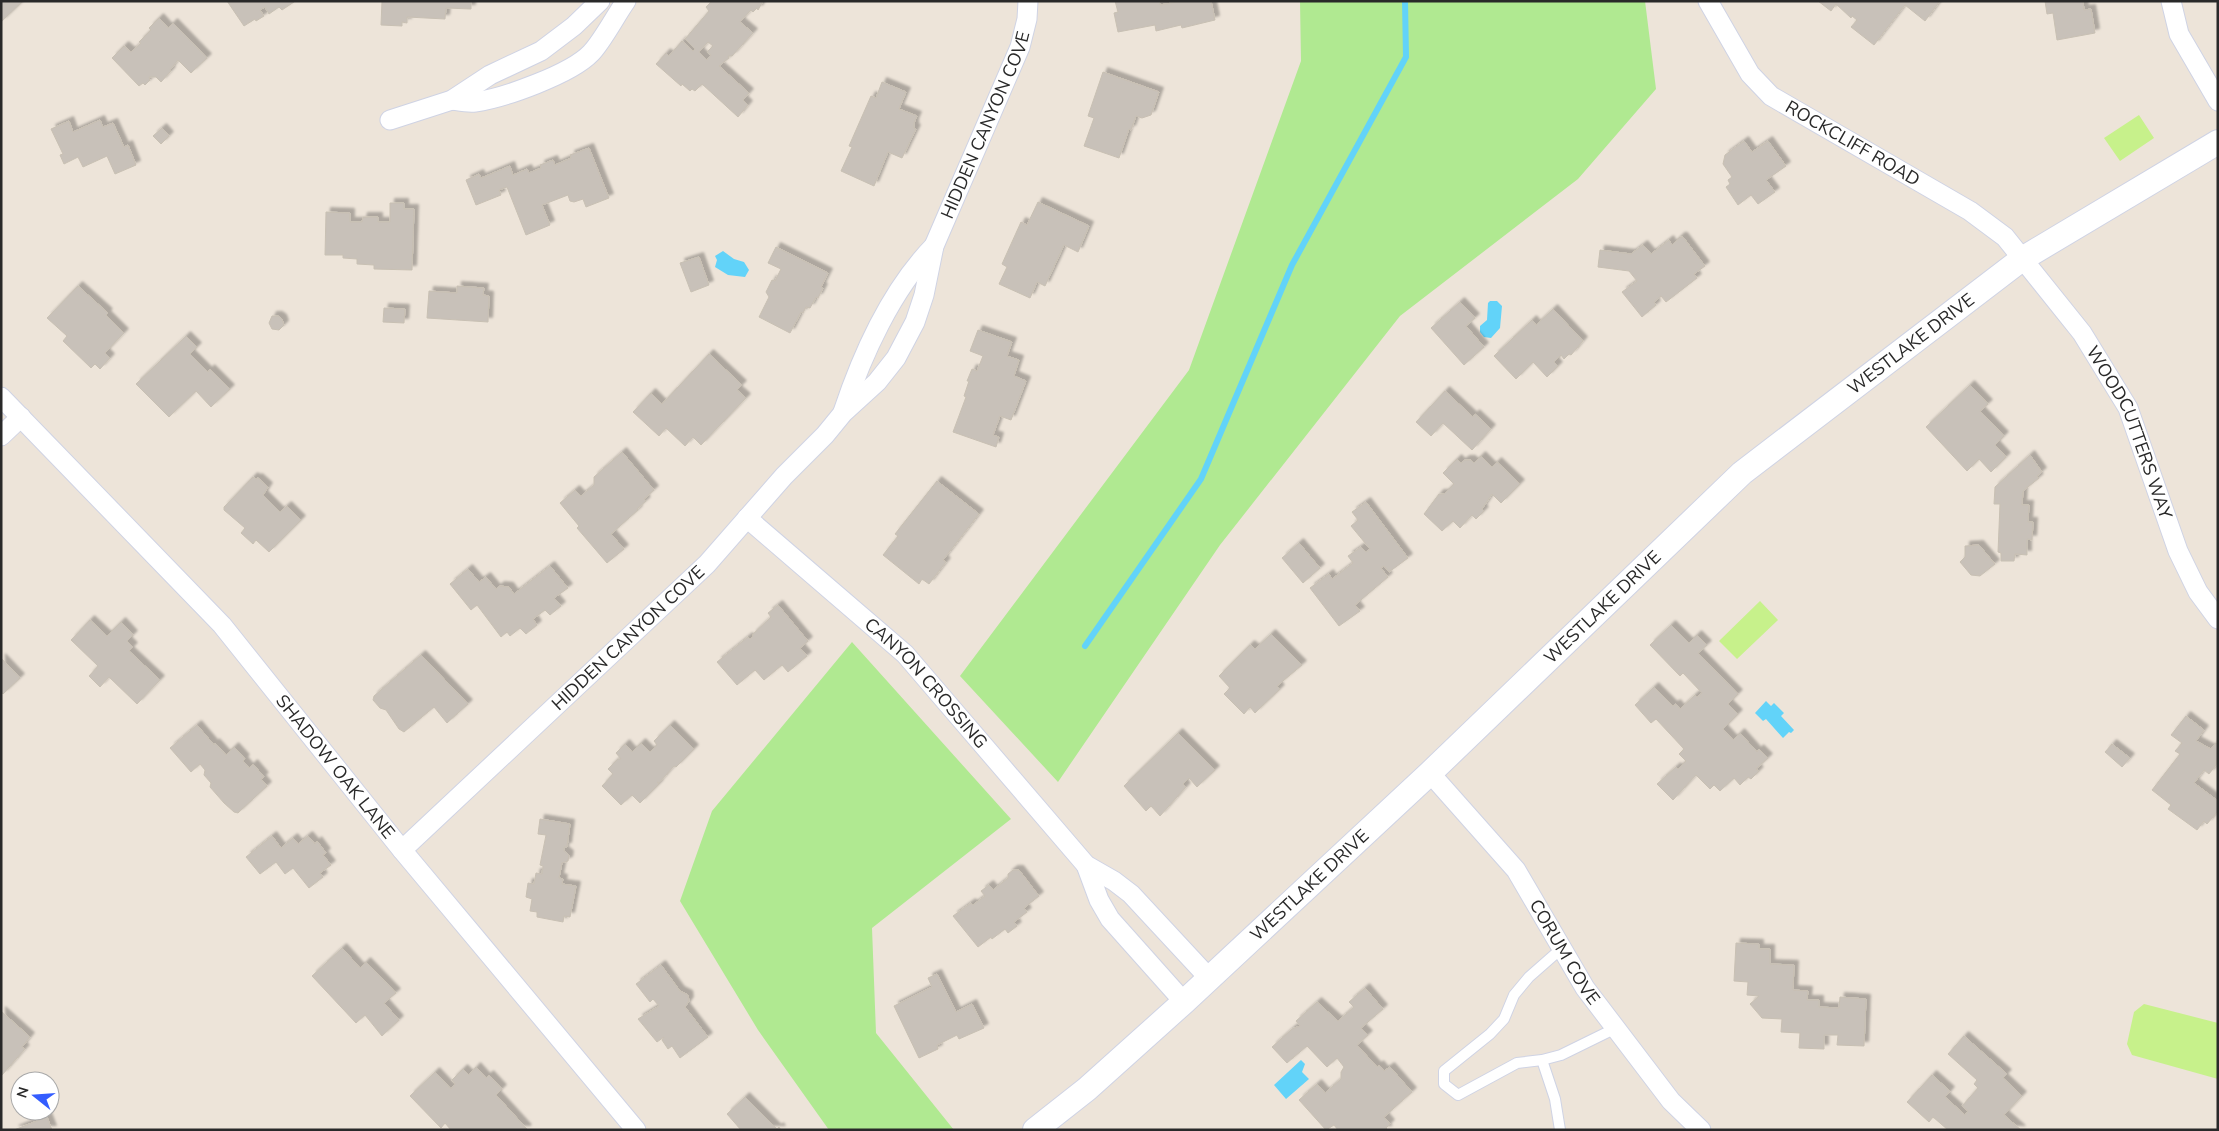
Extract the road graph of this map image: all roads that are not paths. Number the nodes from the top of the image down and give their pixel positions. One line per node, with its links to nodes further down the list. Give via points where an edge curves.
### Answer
1 (600, 1): 6 (street, via 541,51 490,75)
2 (626, 1): 6 (street, via 592,52 576,65 540,83 499,96 474,102)
3 (1028, 1): 10 (street, HIDDEN CANYON COVE, via 1020,47)
4 (1708, 1): 11 (street, ROCKCLIFF ROAD, via 1750,74 1771,96 1970,211 2006,237)
5 (2171, 1): 7 (street, via 2179,34)
6 (452, 100): 8 (street)
7 (2218, 101)
8 (390, 120)
9 (2218, 142): 11 (street, WESTLAKE DRIVE)
10 (934, 246): 13 (street, HIDDEN CANYON COVE, via 918,262 897,294 851,388); 13 (street, HIDDEN CANYON COVE, via 915,322 896,358 877,382)
11 (2022, 259): 17 (street, WOODCUTTERS WAY, via 2082,333 2128,408 2178,550 2198,592); 18 (street, WESTLAKE DRIVE, via 1742,473)
12 (1, 397): 14 (street, SHADOW OAK LANE)
13 (843, 413): 16 (street, HIDDEN CANYON COVE)
14 (21, 417): 15 (street); 19 (street, SHADOW OAK LANE, via 222,625)
15 (1, 436)
16 (747, 518): 19 (street, HIDDEN CANYON COVE, via 707,564); 20 (street, CANYON CROSSING, via 905,654)
17 (2218, 619)
18 (1430, 773): 21 (street, CORUM COVE, via 1516,870); 22 (street, WESTLAKE DRIVE)
19 (402, 850): 27 (street, SHADOW OAK LANE)
20 (1086, 865): 22 (street, CANYON CROSSING, via 1131,894); 23 (street, CANYON CROSSING, via 1110,919)
21 (1562, 948): 24 (street, CORUM COVE, via 1585,988); 25 (lane, via 1529,977 1514,995 1504,1019 1490,1034 1444,1071 1444,1084 1458,1095 1516,1062)
22 (1209, 978): 23 (street, WESTLAKE DRIVE)
23 (1184, 1002): 28 (street, WESTLAKE DRIVE, via 1087,1089)
24 (1616, 1028): 25 (lane, via 1561,1055); 26 (street, CORUM COVE)
25 (1542, 1060): 29 (lane, via 1555,1098)
26 (1694, 1127)
27 (636, 1130)
28 (1034, 1130)
29 (1560, 1130)

